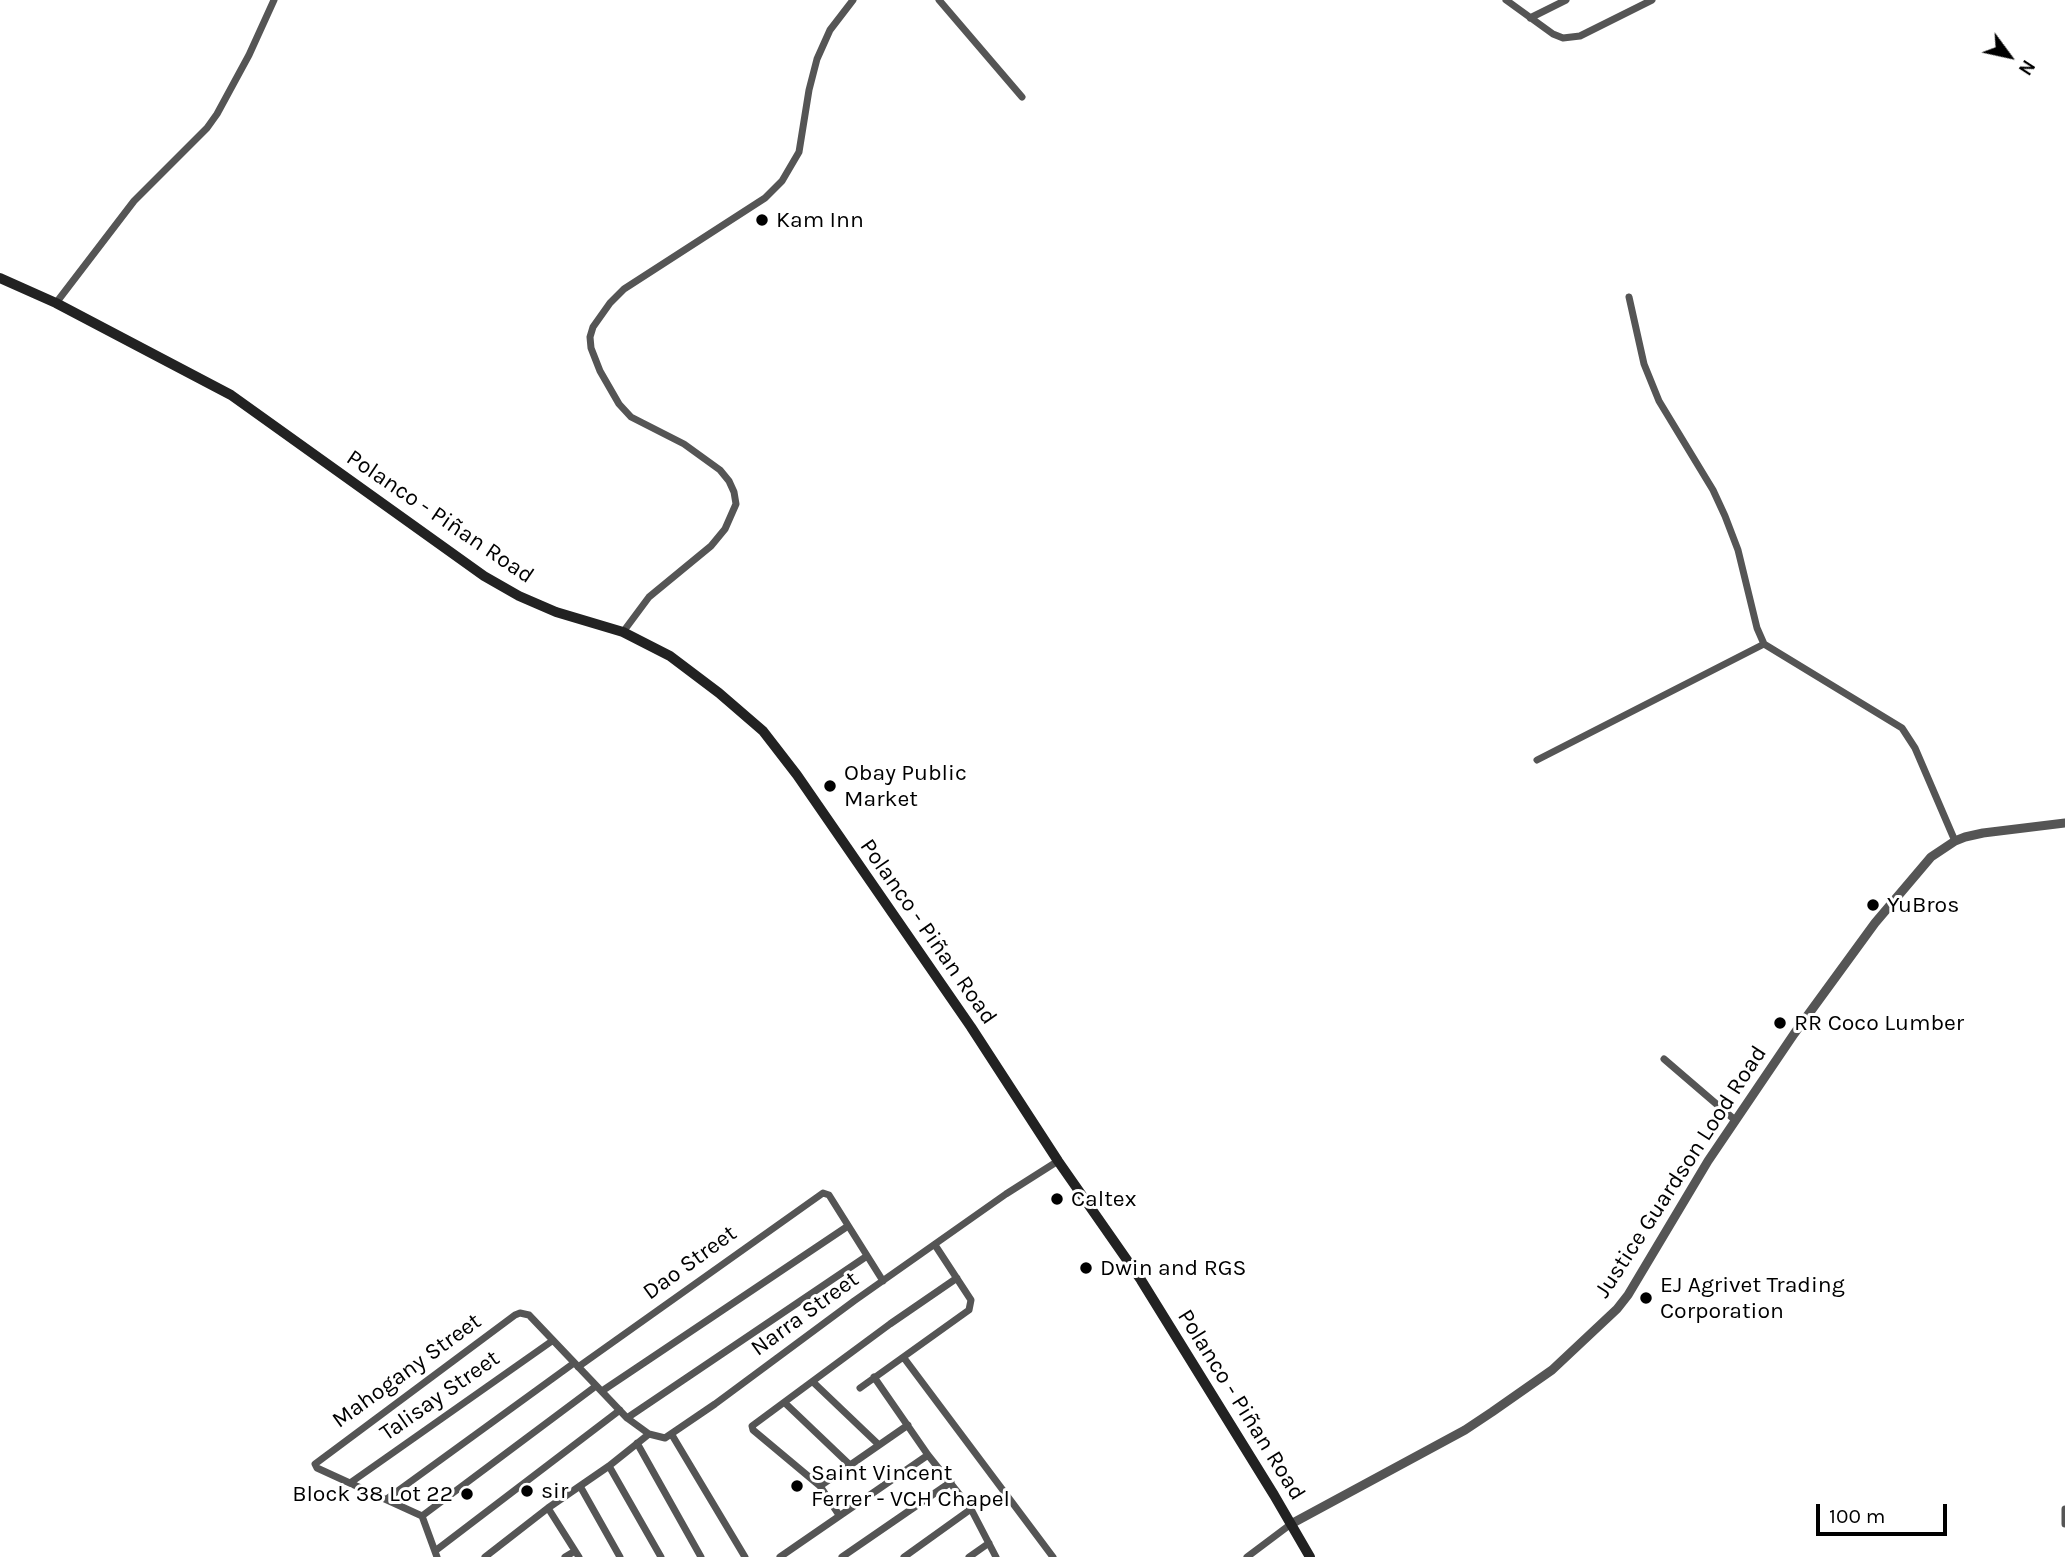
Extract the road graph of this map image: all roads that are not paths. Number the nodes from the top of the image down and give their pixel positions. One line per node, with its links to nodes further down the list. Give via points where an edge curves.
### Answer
1 (274, 0): 11 (street, via 212,121 134,201)
2 (853, 0): 12 (street, via 830,30 817,60 799,152 782,181 765,198 624,289 593,327 590,337 595,360 619,404 631,417 684,444 720,470 736,504 711,546 649,597)
3 (939, 0): 8 (street)
4 (1506, 0): 7 (street)
5 (1566, 0): 7 (street)
6 (1651, 0): 7 (street, via 1571,38 1558,37)
7 (1530, 18)
8 (1022, 97)
9 (0, 278): 11 (main road, Polanco - Piñan Road)
10 (1629, 297): 13 (street, via 1644,364 1659,401 1726,516)
11 (56, 303): 12 (main road, Polanco - Piñan Road, via 231,395 484,576 556,612)
12 (622, 632): 19 (main road, Polanco - Piñan Road, via 670,656 763,731 964,1016)
13 (1764, 644): 14 (street); 16 (street, via 1902,728)
14 (1537, 760)
15 (2065, 823): 16 (street, Justice Guardson Lood Road, via 1983,832)
16 (1955, 841): 18 (street, Justice Guardson Lood Road, via 1914,874 1875,923)
17 (1664, 1059): 18 (street)
18 (1735, 1120): 53 (street, Justice Guardson Lood Road, via 1628,1295 1574,1350 1465,1430)
19 (1058, 1161): 21 (street, Narra Street); 53 (main road, Polanco - Piñan Road, via 1141,1280)
20 (848, 1226): 22 (street); 27 (street, Dao Street, via 826,1192 818,1194); 30 (street)
21 (936, 1245): 23 (street); 24 (street, Narra Street)
22 (867, 1256): 24 (street); 34 (street)
23 (957, 1278): 26 (street, via 971,1300 969,1310); 29 (street)
24 (883, 1281): 37 (street, Narra Street)
25 (552, 1341): 27 (street); 44 (street, Talisay Street); 44 (street, Mahogany Street, via 525,1313 515,1315 317,1461 315,1465)
26 (904, 1358): 28 (street); 69 (street)
27 (576, 1365): 30 (street); 47 (street, Dao Street)
28 (874, 1377): 31 (street); 35 (street)
29 (813, 1382): 32 (street); 39 (street)
30 (599, 1388): 33 (street); 52 (street)
31 (860, 1388)
32 (785, 1404): 41 (street); 46 (street, via 754,1423 753,1430)
33 (620, 1410): 34 (street); 56 (street)
34 (627, 1418): 36 (street)
35 (908, 1425): 39 (street); 40 (street)
36 (649, 1434): 37 (street, Narra Street, via 665,1438); 38 (street)
37 (672, 1434): 63 (street)
38 (637, 1443): 42 (street); 62 (street)
39 (879, 1445): 41 (street)
40 (928, 1455): 43 (street); 51 (street)
41 (850, 1465): 46 (street)
42 (609, 1466): 45 (street); 61 (street)
43 (951, 1482): 49 (street); 65 (street)
44 (350, 1483): 47 (street)
45 (580, 1486): 48 (street); 60 (street)
46 (820, 1486): 51 (street)
47 (388, 1499): 52 (street)
48 (548, 1508): 57 (street); 58 (street)
49 (971, 1509): 55 (street); 66 (street)
50 (2065, 1509): 54 (street)
51 (839, 1515): 64 (street)
52 (422, 1516): 56 (street)
53 (1291, 1524): 70 (street); 71 (main road, Polanco - Piñan Road)
54 (2065, 1524)
55 (989, 1543): 67 (street); 68 (street)
56 (436, 1554)
57 (577, 1554): 59 (street)
58 (485, 1557)
59 (565, 1557)
60 (620, 1557)
61 (661, 1557)
62 (701, 1557)
63 (745, 1557)
64 (780, 1557)
65 (842, 1557)
66 (904, 1557)
67 (969, 1557)
68 (996, 1557)
69 (1053, 1557)
70 (1247, 1557)
71 (1310, 1557)

